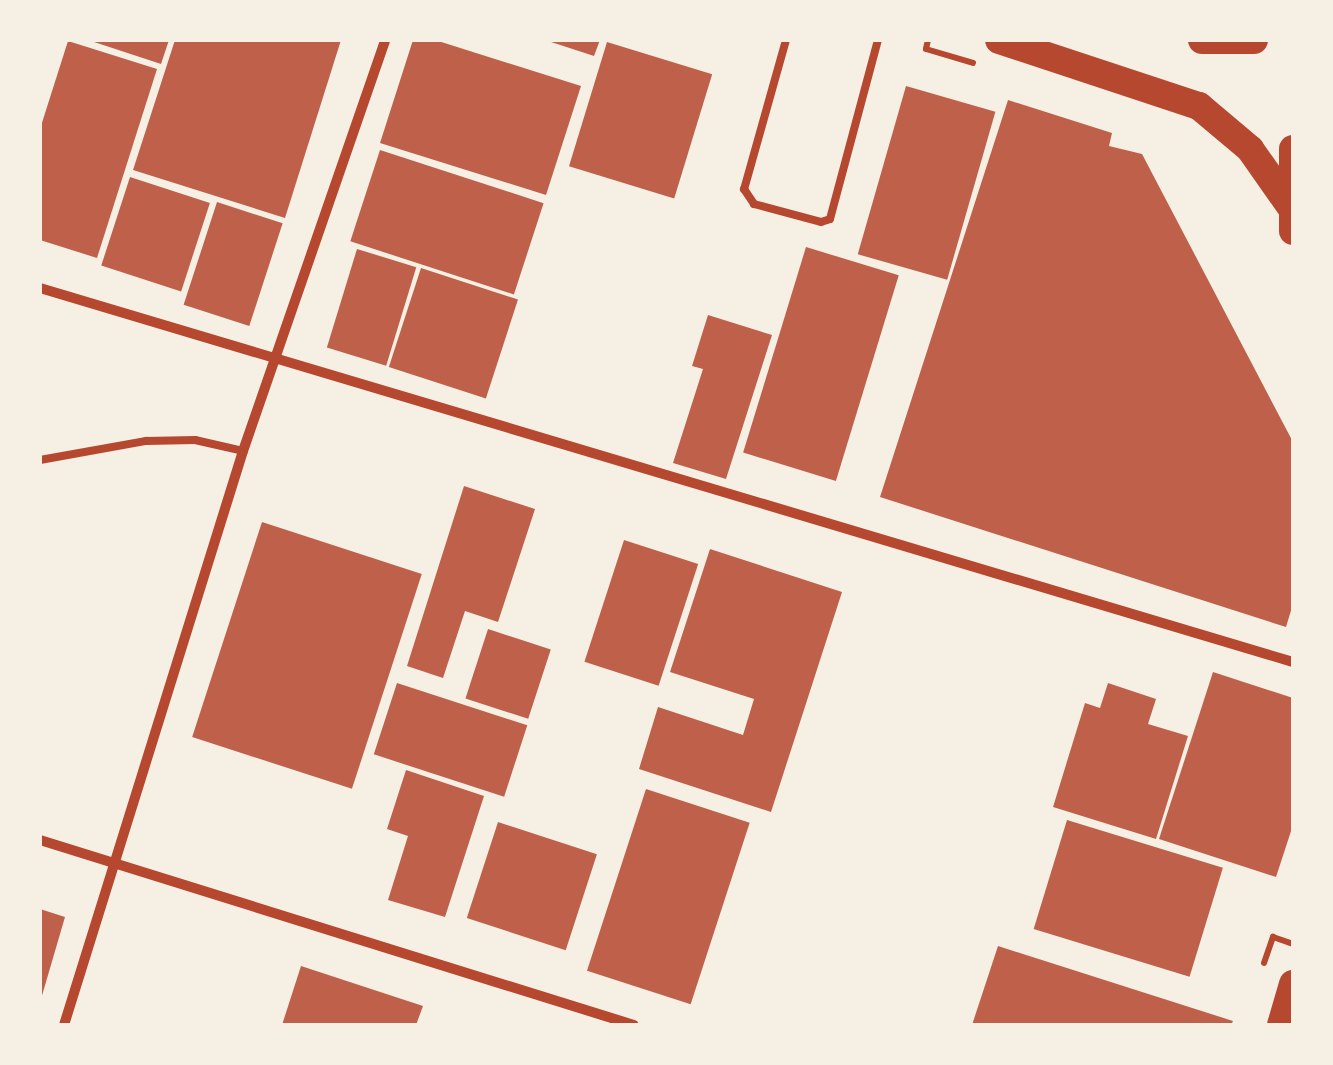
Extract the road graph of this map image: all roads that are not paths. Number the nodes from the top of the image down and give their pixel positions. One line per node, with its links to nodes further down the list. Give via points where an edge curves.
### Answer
1 (385, 40): 10 (street)
2 (786, 40): 3 (lane, via 744,189 754,204 821,222 830,220)
3 (878, 40)
4 (999, 40): 8 (highway, via 1199,106 1250,149)
5 (1202, 40): 6 (highway)
6 (1254, 40)
7 (1293, 149): 8 (highway)
8 (1291, 218)
9 (40, 288): 10 (street)
10 (276, 355): 11 (street); 13 (street)
11 (244, 451): 12 (lane, via 196,440 146,441); 15 (street)
12 (40, 460)
13 (1293, 662)
14 (40, 840): 15 (street)
15 (116, 863): 17 (street); 18 (street)
16 (1293, 984): 19 (highway)
17 (64, 1025)
18 (634, 1025)
19 (1280, 1025)

